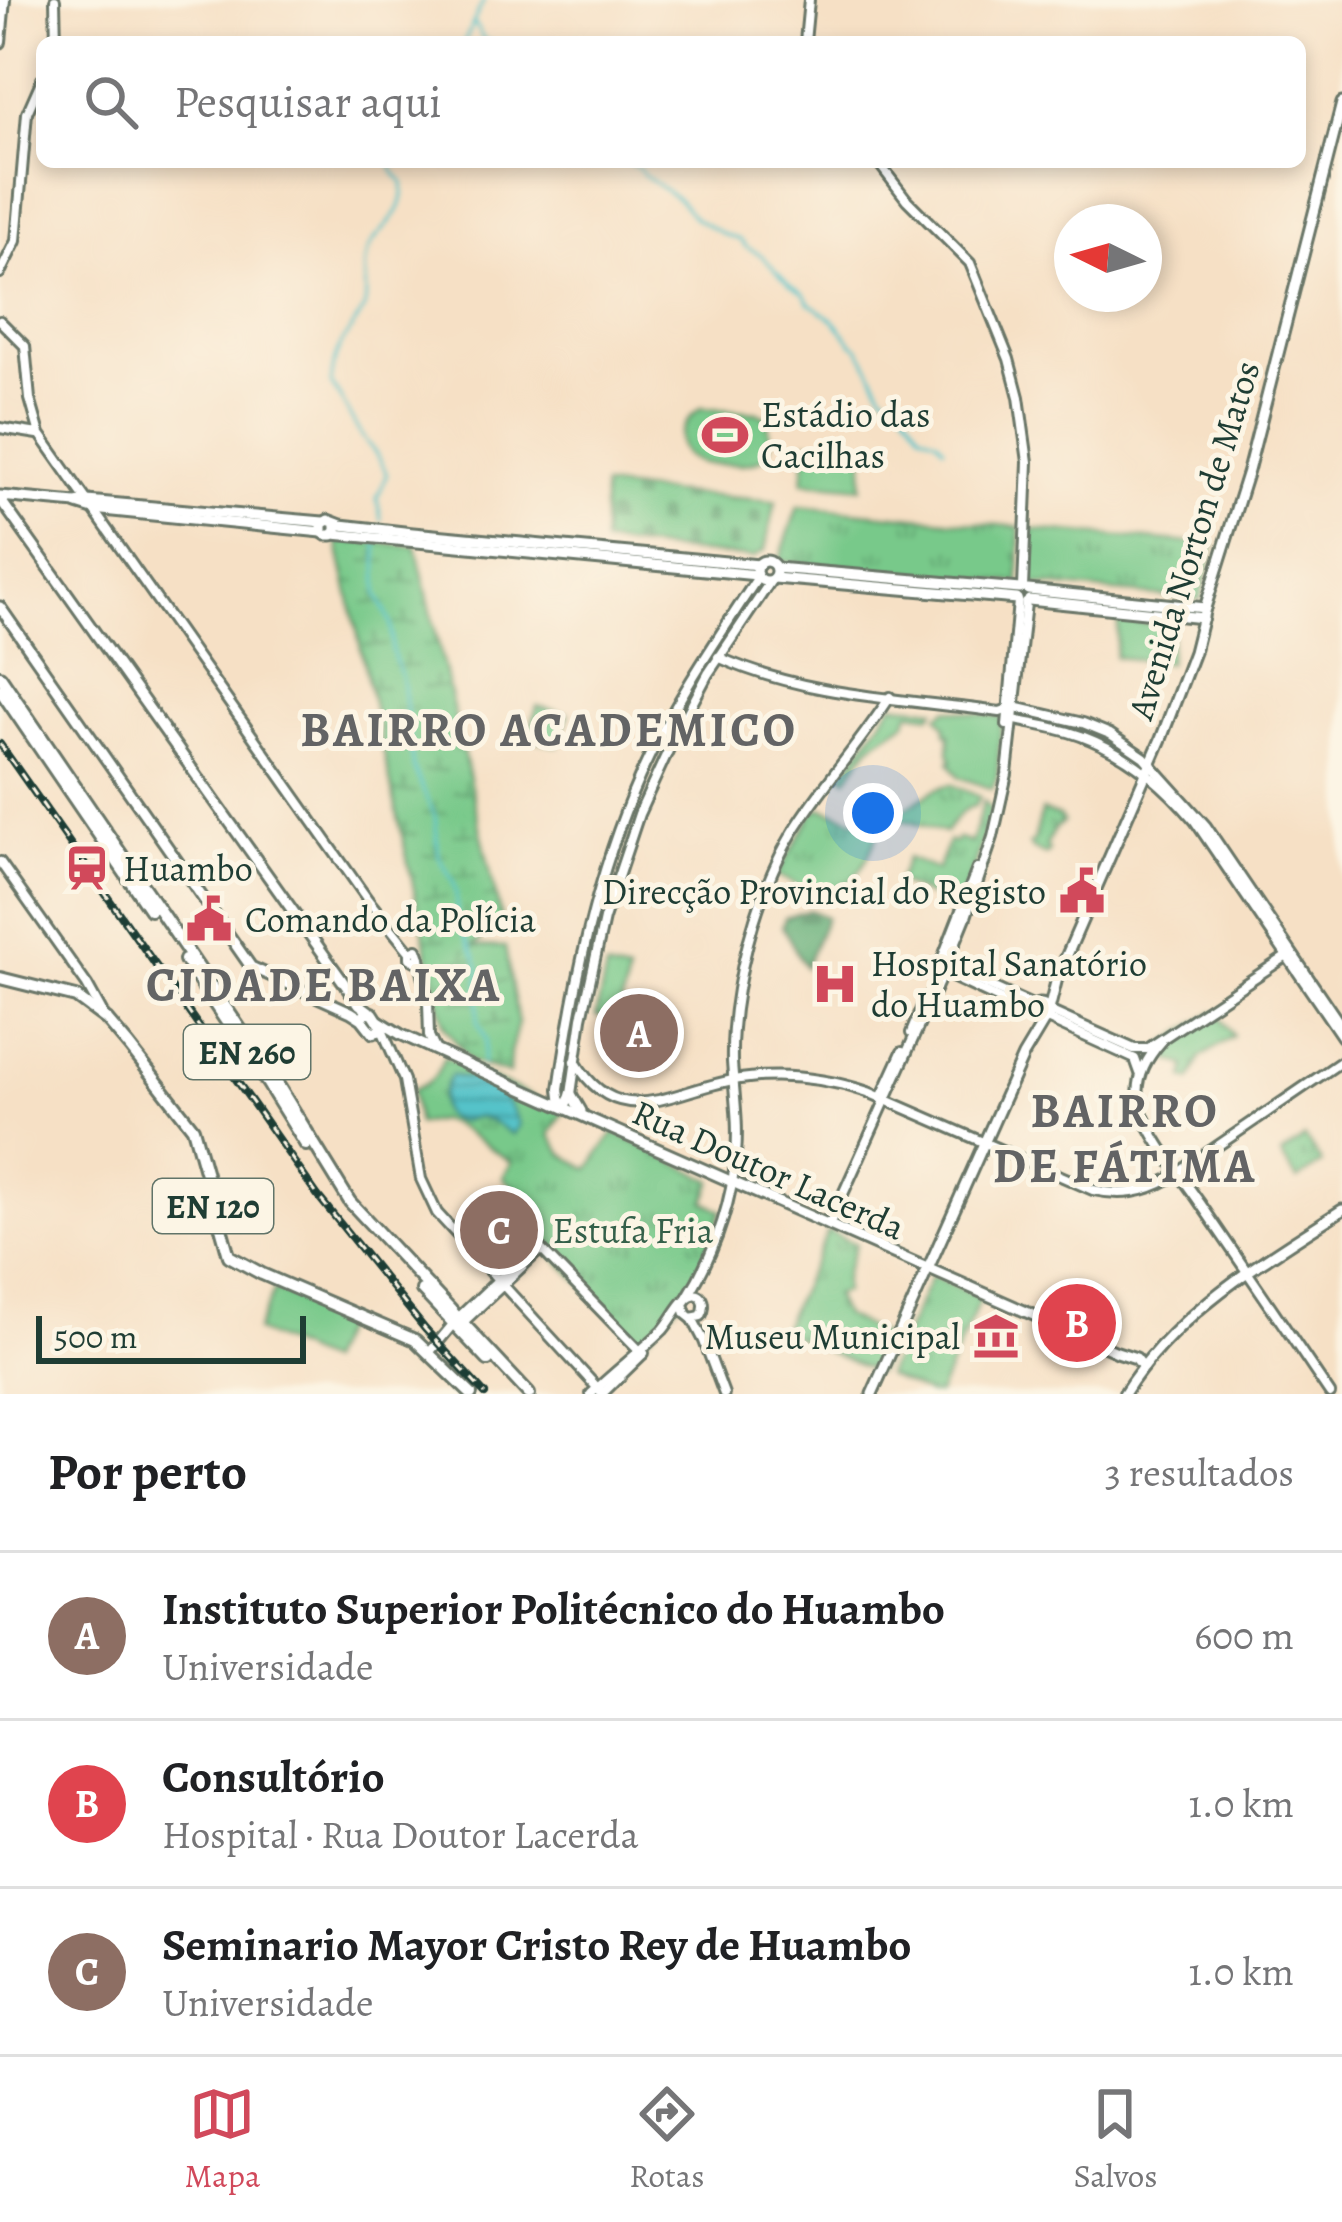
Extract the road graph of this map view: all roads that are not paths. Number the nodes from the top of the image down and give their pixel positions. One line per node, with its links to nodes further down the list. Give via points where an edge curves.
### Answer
1 (4, 0): 6 (main road)
2 (55, 0): 4 (street)
3 (809, 0): 5 (street)
4 (56, 36)
5 (806, 36)
6 (0, 42)
7 (36, 93): 10 (street, via 27,113 16,241)
8 (1342, 104): 22 (main road, Avenida Norton de Matos)
9 (883, 168): 20 (street, via 970,263 1009,359 1028,462)
10 (0, 273)
11 (0, 321): 13 (street, via 25,346)
12 (0, 428): 13 (street)
13 (40, 434): 16 (street)
14 (0, 498): 15 (main road); 17 (main road, Rua Doutor Lacerda)
15 (20, 499): 16 (main road); 17 (main road)
16 (85, 504): 18 (main road); 52 (street, via 414,957)
17 (11, 514): 44 (main road, Rua Doutor Lacerda)
18 (758, 572): 19 (main road, via 765,581); 19 (main road, via 768,561); 24 (street)
19 (774, 575): 20 (main road); 25 (street)
20 (1023, 596): 22 (main road); 23 (main road); 31 (street)
21 (0, 607): 45 (main road, via 251,967)
22 (1204, 613): 23 (main road); 26 (main road, Avenida Norton de Matos)
23 (1184, 615): 26 (main road)
24 (731, 616): 25 (street); 33 (street)
25 (740, 625): 27 (street)
26 (1199, 633): 35 (main road, Avenida Norton de Matos)
27 (718, 658): 30 (street, via 788,682); 34 (street)
28 (0, 676): 32 (main road, EN 260)
29 (0, 690): 32 (main road, EN 260)
30 (890, 697): 31 (street); 60 (street, via 772,873 740,977)
31 (1013, 714): 35 (street, via 1099,729); 42 (street, via 980,867)
32 (23, 717): 80 (main road, EN 260, via 362,1217)
33 (664, 729): 34 (street); 36 (street)
34 (676, 735): 37 (street)
35 (1149, 767): 41 (street, via 1196,821); 46 (main road, Avenida Norton de Matos); 51 (street, via 1207,826)
36 (613, 848): 37 (street); 39 (street)
37 (625, 852): 40 (street)
38 (0, 862): 47 (street)
39 (593, 914): 40 (street); 48 (street)
40 (604, 916): 49 (street)
41 (1287, 956): 53 (street); 55 (street)
42 (942, 968): 46 (street); 64 (street)
43 (0, 978): 47 (main road, EN 120, via 76,997)
44 (355, 998): 45 (main road); 50 (main road, Rua Doutor Lacerda)
45 (344, 1008): 50 (main road)
46 (1041, 1013): 55 (street, via 1134,1049); 59 (street, via 1135,1059); 67 (main road, Avenida Norton de Matos)
47 (107, 1020): 83 (main road, EN 120, via 193,1128 229,1256)
48 (569, 1020): 49 (street); 61 (street)
49 (581, 1021): 57 (street)
50 (375, 1025): 54 (main road, Rua Doutor Lacerda); 75 (street, via 409,1096 427,1195)
51 (1342, 1027)
52 (428, 1029): 54 (street); 56 (street)
53 (1342, 1037)
54 (417, 1041): 56 (main road, Rua Doutor Lacerda)
55 (1161, 1042): 59 (street)
56 (436, 1050): 63 (main road, Rua Doutor Lacerda)
57 (575, 1060): 60 (street, via 596,1088 626,1102 655,1102); 62 (street)
58 (1342, 1061): 68 (street)
59 (1140, 1073): 68 (street, via 1141,1108)
60 (734, 1079): 64 (street, via 813,1078); 69 (street)
61 (559, 1089): 63 (main road); 65 (street)
62 (571, 1094): 65 (street); 66 (main road)
63 (544, 1097): 65 (main road, Rua Doutor Lacerda)
64 (884, 1099): 67 (street); 71 (street)
65 (563, 1106): 66 (main road, Rua Doutor Lacerda)
66 (584, 1115): 69 (main road, Rua Doutor Lacerda)
67 (984, 1143): 68 (street, via 1104,1192 1138,1192); 72 (main road, Avenida Norton de Matos)
68 (1179, 1172): 73 (street)
69 (733, 1182): 71 (main road, Rua Doutor Lacerda); 74 (street)
70 (1342, 1210): 73 (main road)
71 (827, 1224): 72 (main road, Rua Doutor Lacerda)
72 (928, 1270): 84 (main road, Rua Doutor Lacerda); 91 (main road, Avenida Norton de Matos)
73 (1248, 1274): 81 (main road); 92 (street)
74 (699, 1279): 76 (street); 77 (street)
75 (500, 1283): 80 (street); 82 (street, via 541,1249); 88 (street)
76 (700, 1296): 77 (street); 79 (street, via 706,1307)
77 (684, 1302): 78 (street); 79 (street)
78 (675, 1317): 79 (street); 82 (street)
79 (693, 1317): 90 (street)
80 (456, 1324): 83 (street); 87 (main road, EN 260)
81 (1156, 1349): 84 (main road); 85 (main road)
82 (641, 1352): 88 (street)
83 (429, 1353): 89 (main road, EN 120)
84 (1122, 1356): 85 (main road, Rua Doutor Lacerda); 86 (main road)
85 (1142, 1368): 86 (main road)
86 (1127, 1389)
87 (523, 1393)
88 (599, 1393)
89 (471, 1394)
90 (724, 1394)
91 (872, 1394)
92 (1330, 1394)

